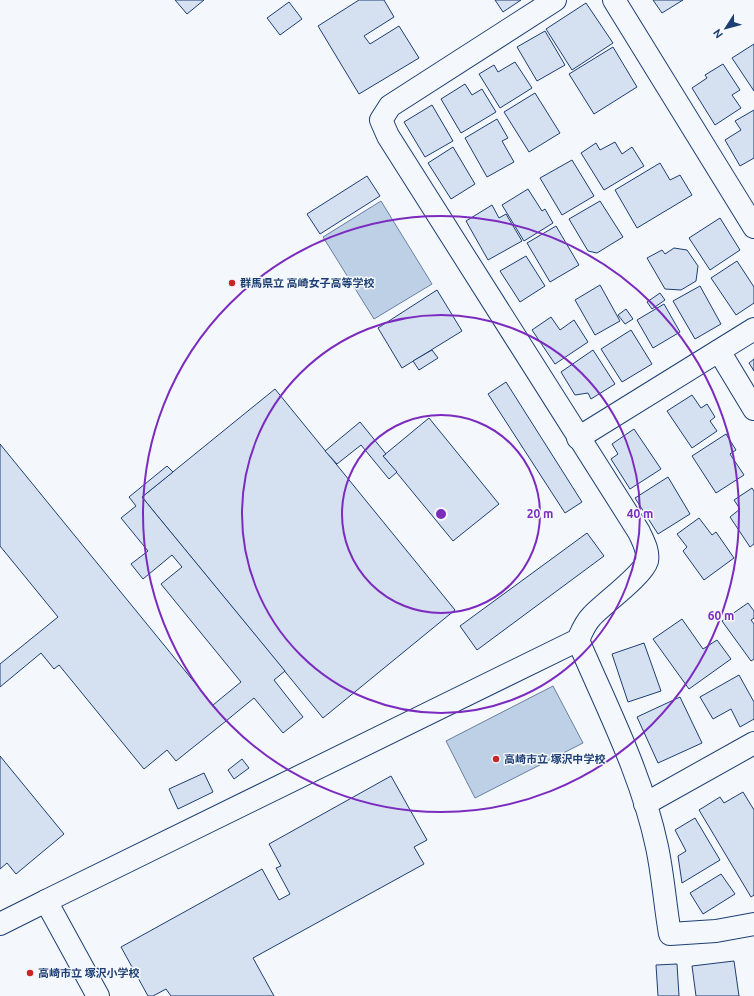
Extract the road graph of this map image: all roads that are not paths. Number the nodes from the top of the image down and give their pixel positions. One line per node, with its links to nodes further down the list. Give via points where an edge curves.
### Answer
1 (555, 0): 7 (street, via 390,106 381,120 388,136)
2 (614, 0): 3 (street)
3 (754, 227)
4 (754, 329): 5 (street)
5 (719, 351): 6 (street); 7 (street)
6 (754, 409)
7 (578, 438): 8 (street, via 639,532 648,553 646,563 639,573 592,616 583,627)
8 (578, 640): 10 (street); 11 (street)
9 (754, 743): 10 (street)
10 (645, 804): 13 (street, via 657,847 670,934 716,931)
11 (46, 901): 12 (street); 14 (street)
12 (0, 924)
13 (754, 924)
14 (98, 996)

